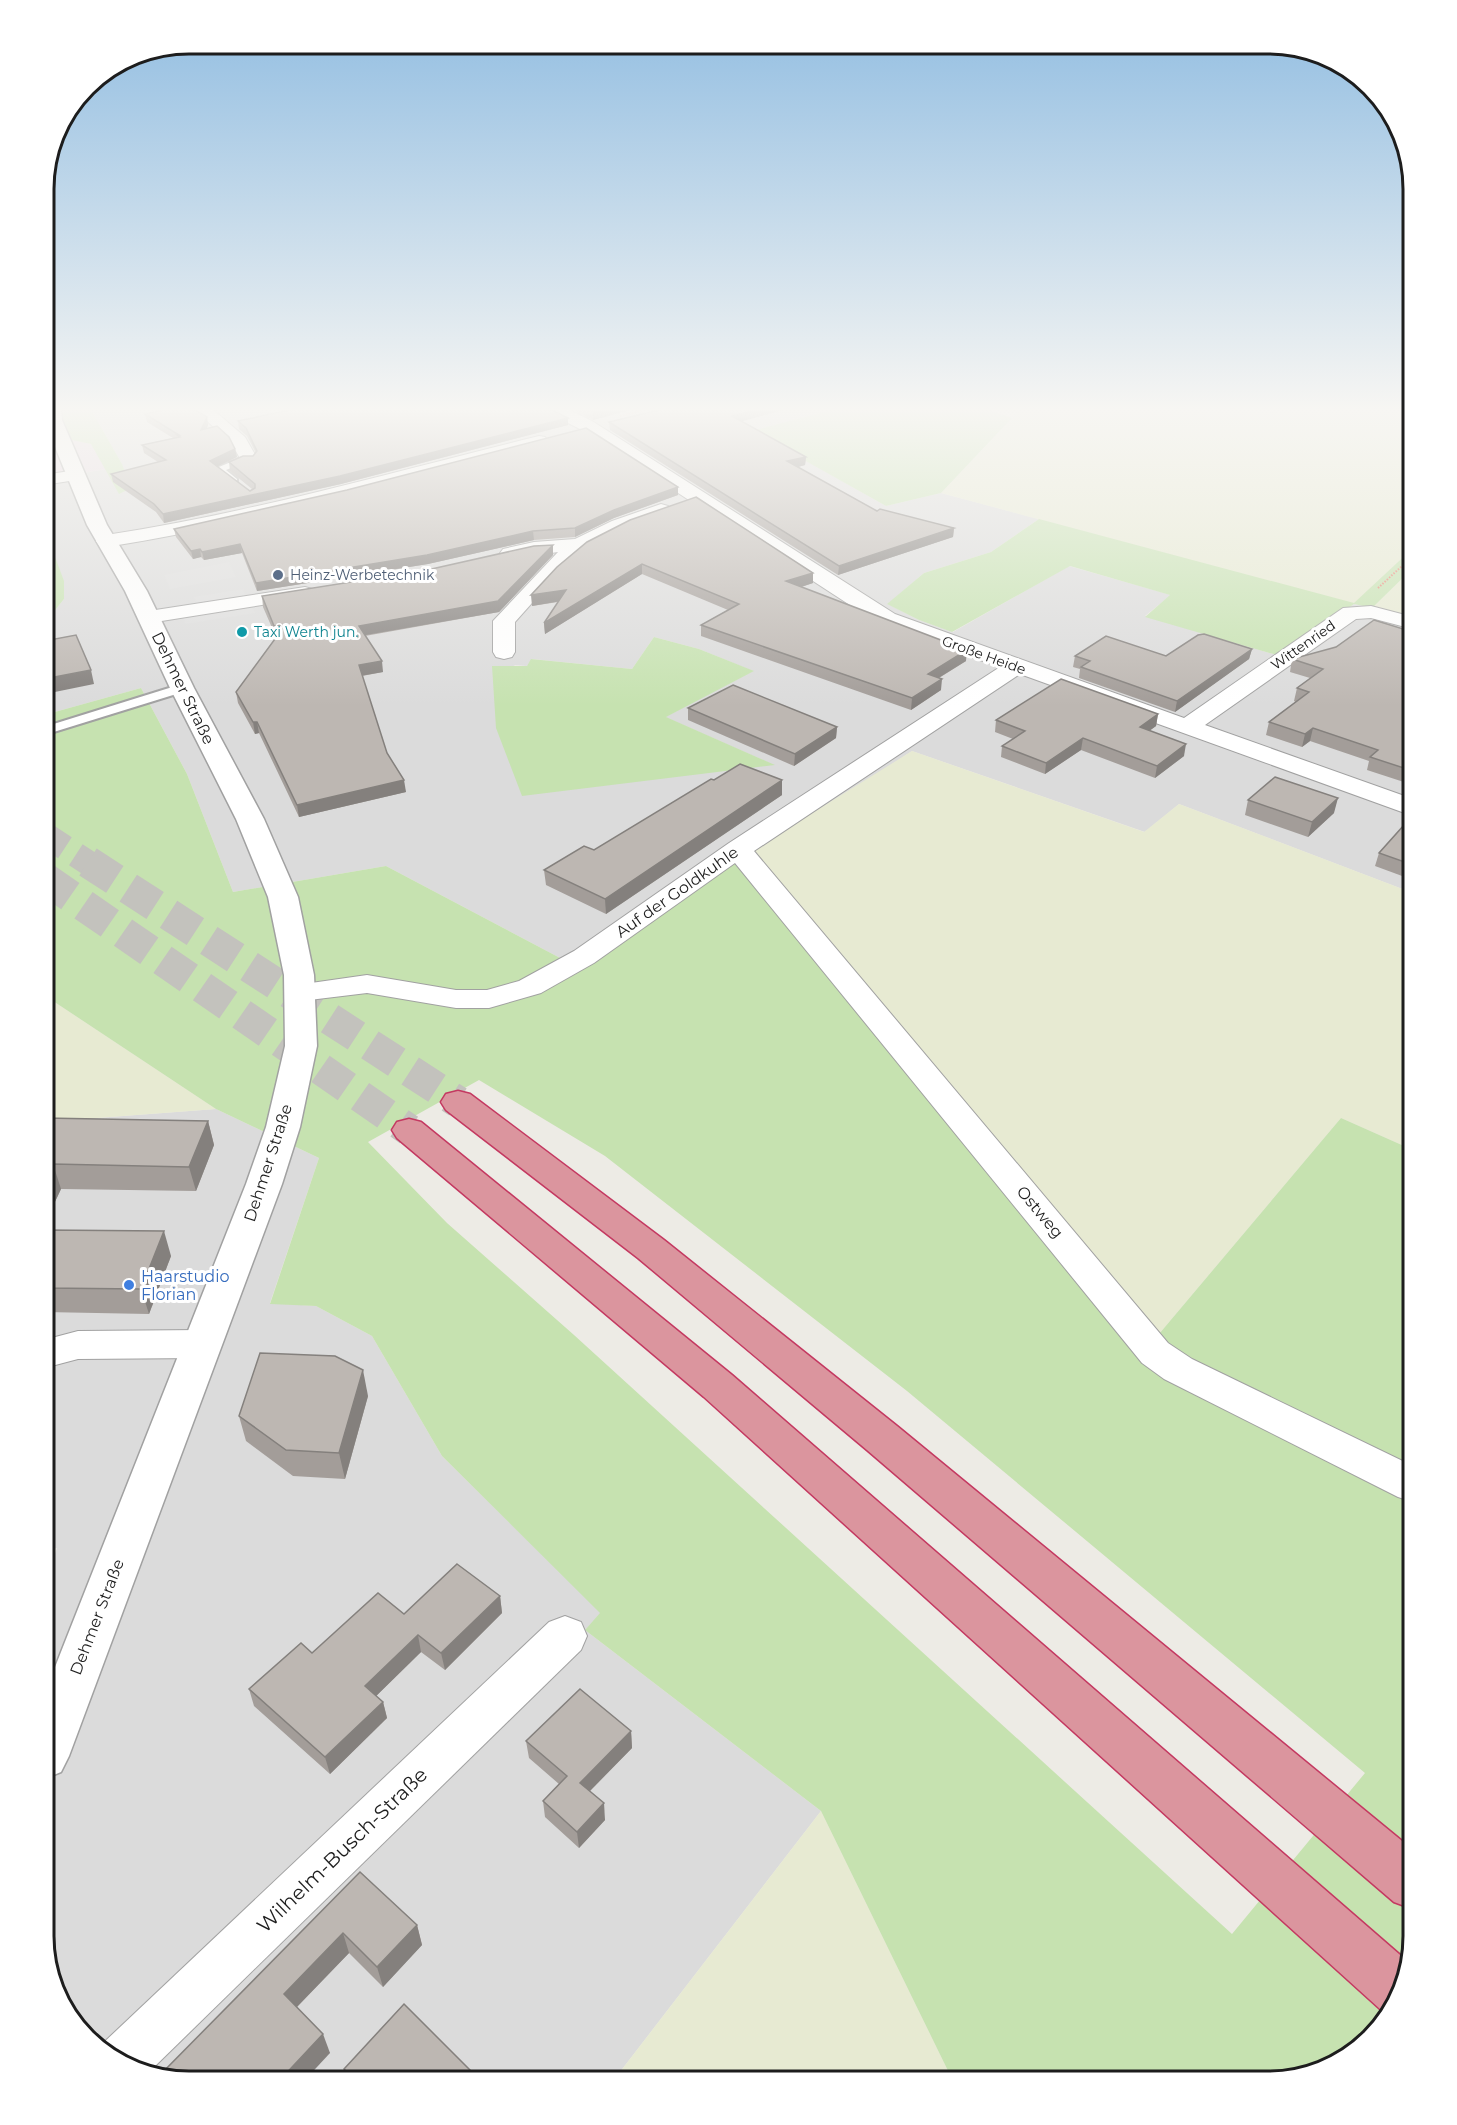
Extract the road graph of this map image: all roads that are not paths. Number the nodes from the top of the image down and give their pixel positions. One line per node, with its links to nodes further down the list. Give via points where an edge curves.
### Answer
1 (90, 507): 5 (street, Dehmer Straße)
2 (285, 507): 5 (street)
3 (669, 507): 6 (street, via 621,524)
4 (714, 507): 12 (street, Große Heide, via 887,619)
5 (106, 542): 9 (street, Dehmer Straße)
6 (580, 545): 7 (street, via 534,548); 11 (street, via 504,621)
7 (492, 558)
8 (330, 589): 9 (street)
9 (149, 617): 13 (street, Dehmer Straße)
10 (1403, 620): 15 (street, Wittenried, via 1371,612 1351,613)
11 (504, 652)
12 (1016, 667): 15 (street, Große Heide); 17 (street, Auf der Goldkuhle)
13 (182, 688): 14 (lane); 18 (street, Dehmer Straße, via 264,848 283,897)
14 (54, 727)
15 (1186, 727): 16 (street, Große Heide)
16 (1403, 804)
17 (738, 849): 18 (street, Auf der Goldkuhle, via 585,957 531,987 489,999 456,999 368,984); 23 (street, Ostweg, via 1155,1353 1178,1369)
18 (301, 992): 21 (street, Dehmer Straße, via 301,1046 284,1127)
19 (458, 1102): 26 (highway, via 651,1249)
20 (409, 1130): 27 (highway, via 718,1386)
21 (202, 1344): 22 (street, via 78,1344); 25 (street, Dehmer Straße)
22 (54, 1351)
23 (1403, 1480)
24 (565, 1636): 28 (street, Wilhelm-Busch-Straße)
25 (54, 1730)
26 (1403, 1875)
27 (1394, 1985)
28 (127, 2056)

